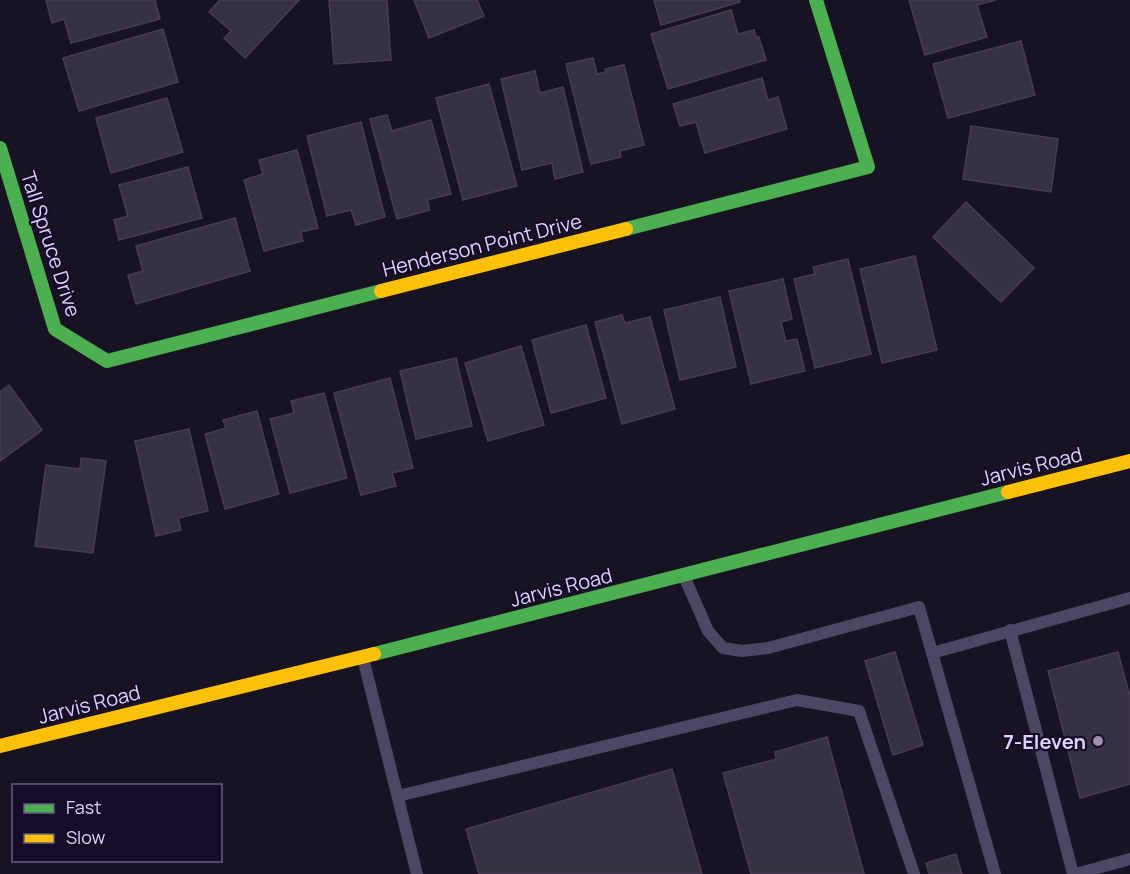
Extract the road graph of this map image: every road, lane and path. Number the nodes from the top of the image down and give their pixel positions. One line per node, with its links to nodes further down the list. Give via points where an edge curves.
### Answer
1 (816, 0): 3 (street, Henderson Point Drive, via 868,167)
2 (0, 148): 3 (street, Tall Spruce Drive, via 55,329)
3 (107, 361)
4 (1130, 461): 5 (street, Jarvis Road)
5 (684, 575): 8 (lane, via 708,631 723,648 768,648 919,608); 9 (street, Jarvis Road)
6 (1130, 598): 7 (lane)
7 (1010, 630): 8 (lane); 16 (lane)
8 (932, 653): 15 (lane)
9 (363, 657): 10 (street, Jarvis Road); 11 (lane)
10 (0, 746)
11 (398, 796): 13 (lane); 14 (lane, via 797,700 860,711)
12 (1130, 859): 16 (lane)
13 (417, 874)
14 (914, 874)
15 (995, 874)
16 (1074, 874)

